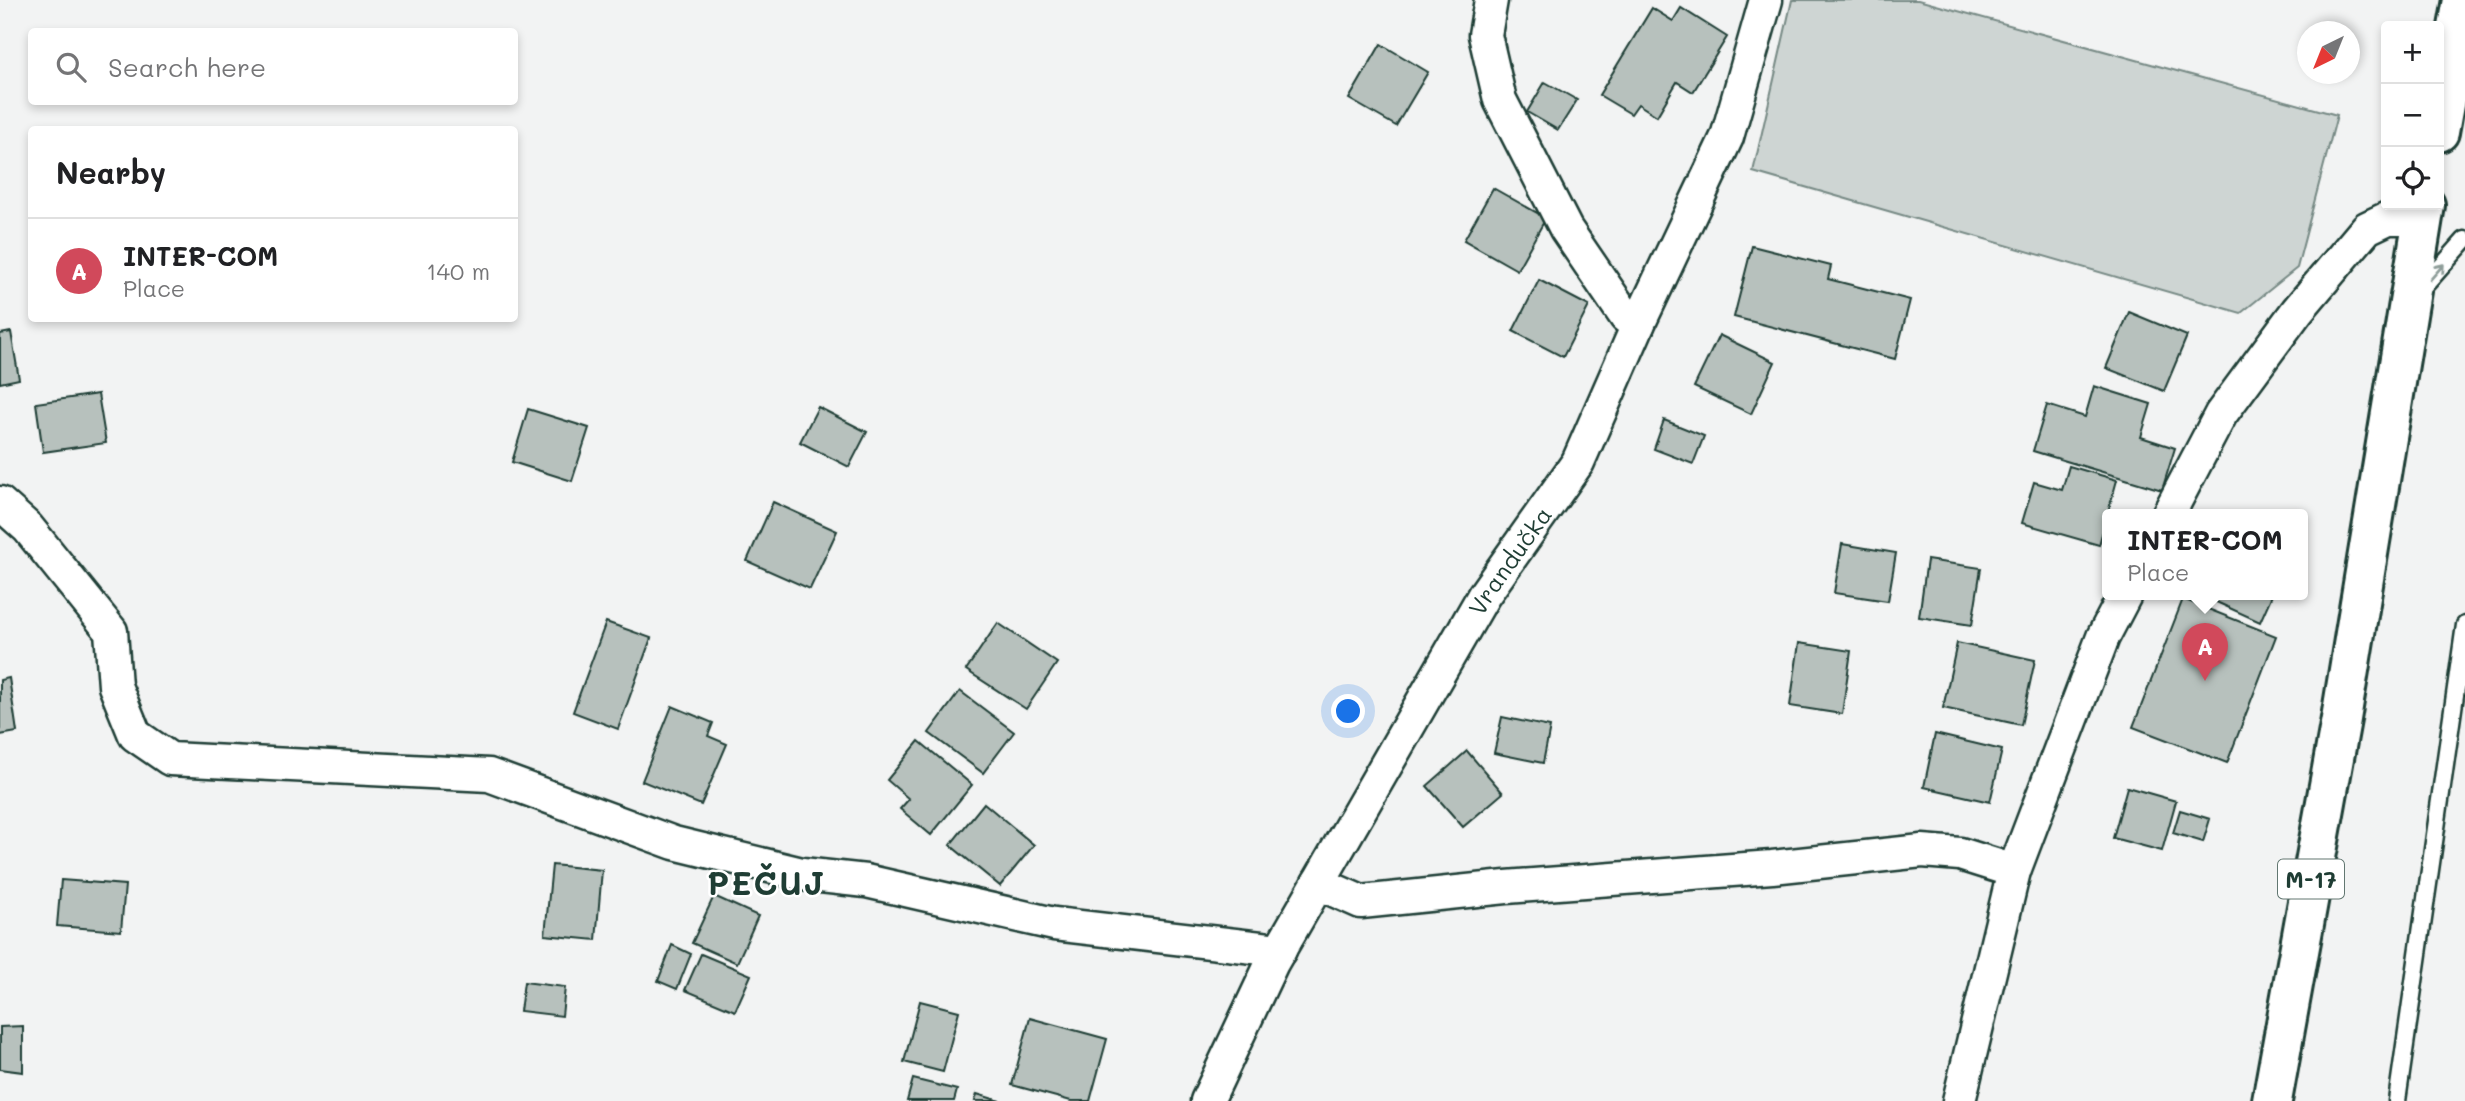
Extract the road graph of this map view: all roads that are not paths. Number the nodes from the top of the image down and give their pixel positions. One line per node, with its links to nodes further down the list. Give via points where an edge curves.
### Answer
1 (1491, 0): 8 (street, via 1485,35 1500,100 1566,229 1626,317)
2 (1766, 0): 8 (street, Vrandučka, via 1727,136)
3 (2463, 0): 4 (main road)
4 (2444, 104)
5 (2424, 211): 7 (main road, M-17); 10 (street, via 2388,218 2367,228 2297,311 2221,414)
6 (2465, 240): 7 (lane, one-way to 6)
7 (2409, 304): 18 (main road, M-17)
8 (1638, 325): 14 (street, Vrandučka, via 1578,462 1484,595)
9 (0, 503): 15 (street, via 28,527 111,631 115,686 135,735 170,760 489,775 674,843 802,874 866,881 1054,924)
10 (2171, 509)
11 (2122, 600): 13 (street, via 2103,637)
12 (2465, 625): 19 (lane)
13 (2014, 871): 14 (street, via 1960,854 1923,851 1360,902); 17 (street)
14 (1318, 883): 15 (street, Vrandučka)
15 (1280, 950): 16 (street, Vrandučka)
16 (1207, 1101)
17 (1959, 1101)
18 (2272, 1101)
19 (2397, 1101)

